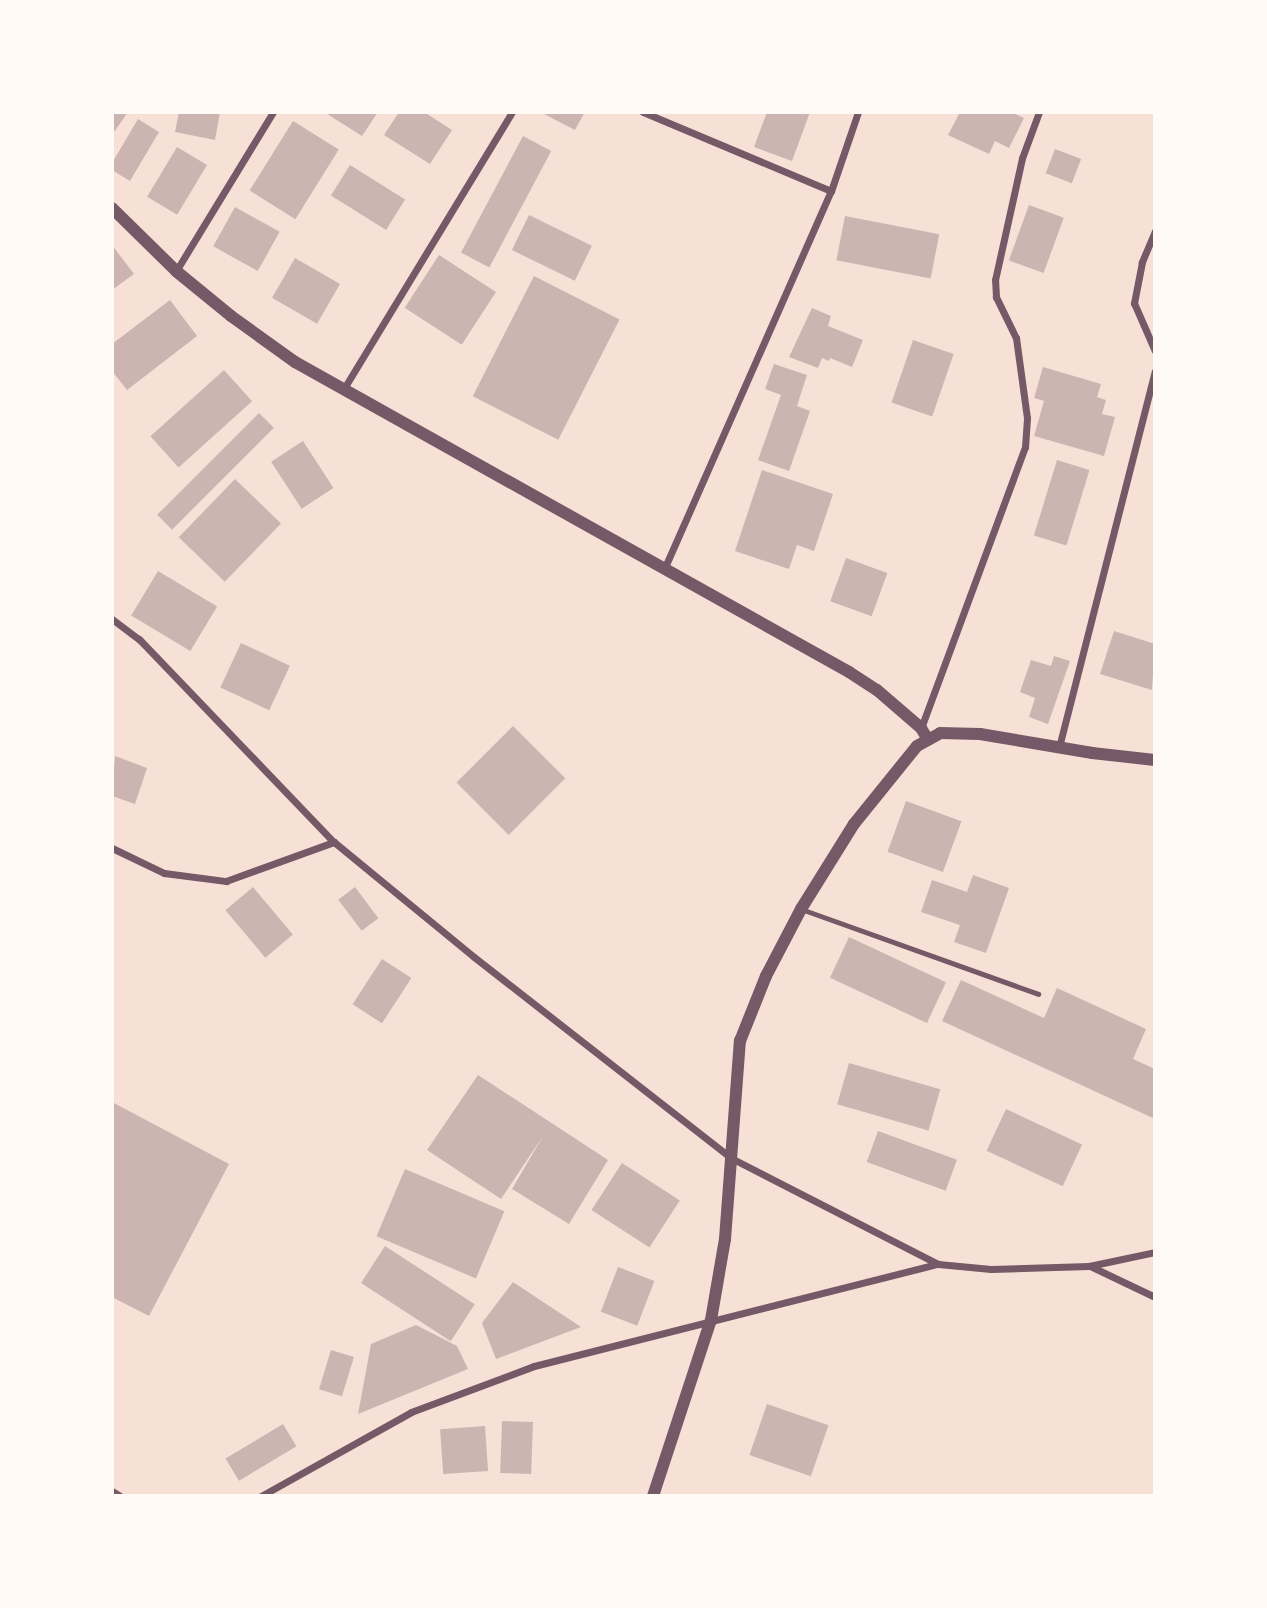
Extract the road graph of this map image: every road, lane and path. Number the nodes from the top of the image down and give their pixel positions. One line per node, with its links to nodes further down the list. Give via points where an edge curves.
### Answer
1 (273, 112): 9 (street)
2 (512, 112): 12 (street)
3 (643, 112): 6 (street)
4 (858, 112): 6 (street)
5 (1038, 112): 15 (street, via 1022,158 995,280 996,297 1016,338 1027,418 1025,447)
6 (831, 191): 13 (street)
7 (112, 208): 9 (street)
8 (1155, 230): 10 (street, via 1142,262 1134,303)
9 (176, 271): 12 (street, via 265,342)
10 (1155, 351)
11 (1155, 371): 16 (street)
12 (343, 391): 13 (street)
13 (665, 567): 15 (street, via 877,690)
14 (112, 620): 18 (street, via 139,639)
15 (924, 733): 16 (street, via 962,732); 20 (street, via 853,824)
16 (1059, 747): 17 (street)
17 (1155, 760)
18 (334, 842): 19 (street, via 226,881 164,873); 22 (street)
19 (112, 848)
20 (801, 909): 21 (lane); 22 (street, via 766,976 740,1041)
21 (1038, 994)
22 (733, 1159): 24 (street); 27 (street)
23 (1155, 1252): 25 (street)
24 (938, 1264): 25 (street, via 992,1269); 27 (street)
25 (1089, 1266): 26 (street)
26 (1155, 1297)
27 (711, 1320): 30 (street, via 534,1366 411,1412); 31 (street)
28 (112, 1491): 29 (street)
29 (120, 1496)
30 (261, 1496)
31 (653, 1496)

